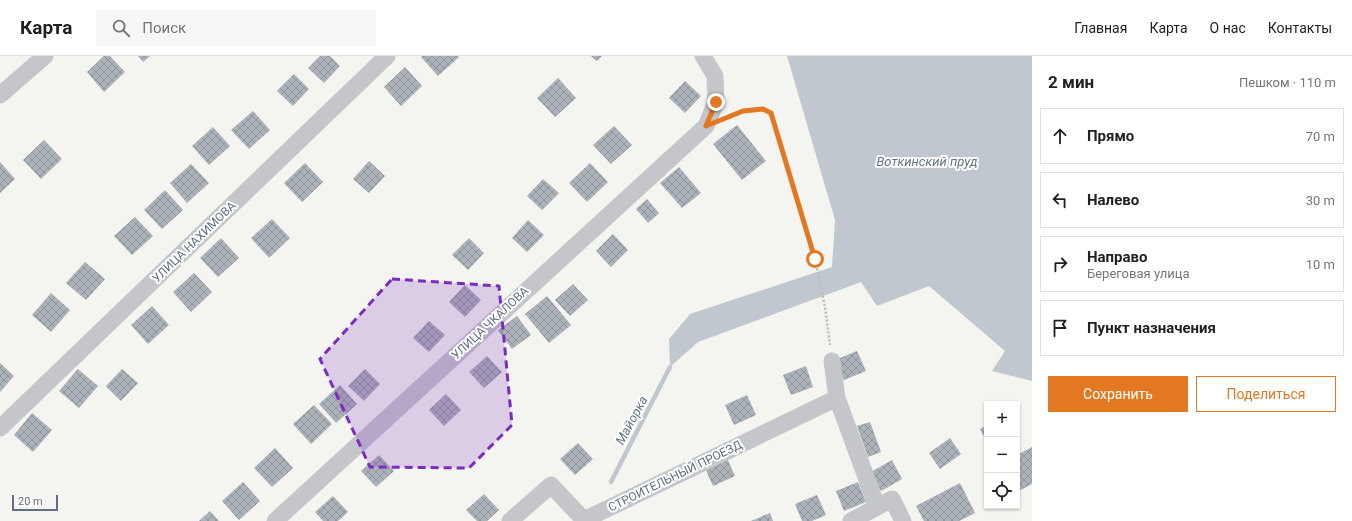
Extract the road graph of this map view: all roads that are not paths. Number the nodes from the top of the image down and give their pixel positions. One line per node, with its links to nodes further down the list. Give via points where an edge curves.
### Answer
1 (45, 56): 4 (street)
2 (387, 56): 7 (street, УЛИЦА НАХИМОВА)
3 (703, 56): 9 (street, УЛИЦА ЧКАЛОВА, via 715,76 716,102 706,126)
4 (0, 95)
5 (832, 362): 6 (street)
6 (837, 398): 8 (street); 10 (street, СТРОИТЕЛЬНЫЙ ПРОЕЗД, via 584,520 551,485)
7 (0, 428)
8 (877, 506): 11 (street); 12 (street, via 892,499)
9 (275, 521)
10 (510, 521)
11 (851, 521)
12 (903, 521)

